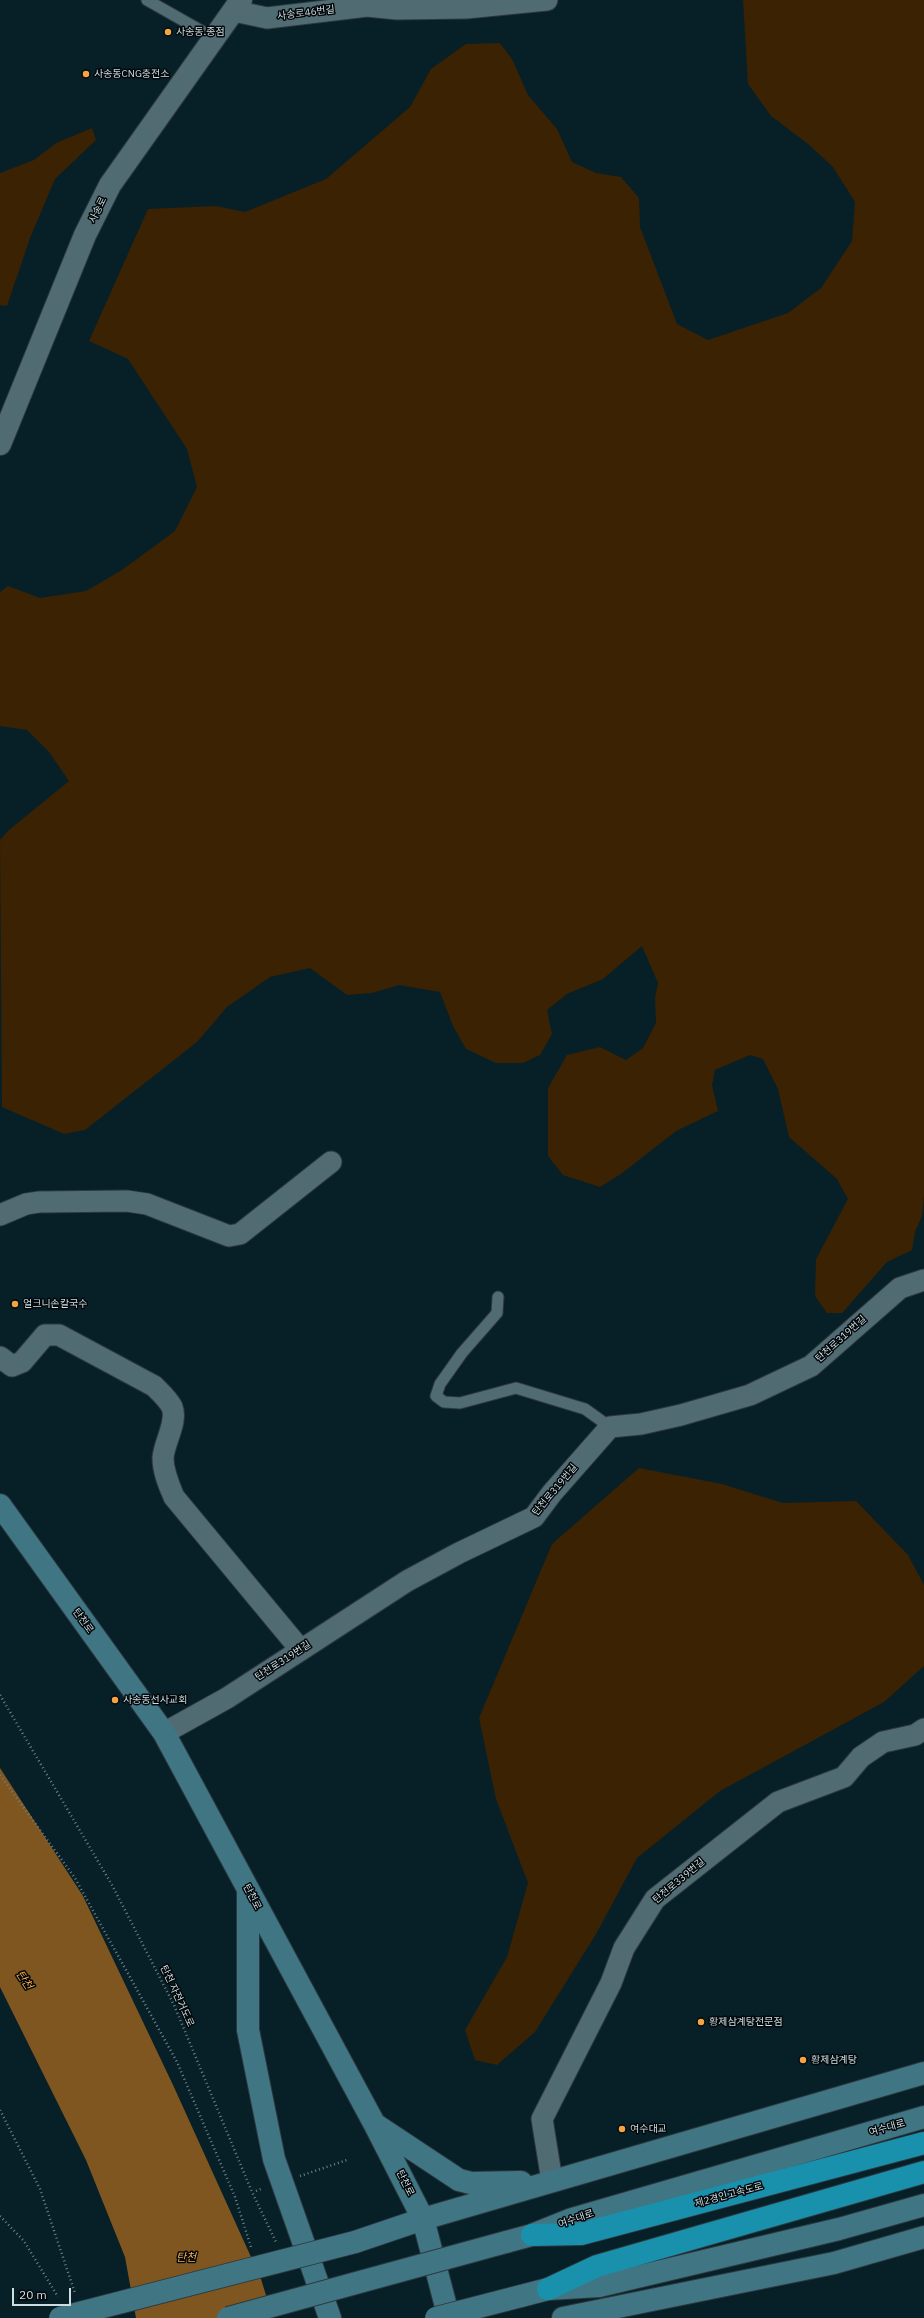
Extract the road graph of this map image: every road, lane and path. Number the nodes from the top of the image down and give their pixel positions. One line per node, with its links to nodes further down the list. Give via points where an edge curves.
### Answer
1 (147, 0): 4 (lane)
2 (547, 0): 3 (street, 사송로46번길, via 466,8 397,9 367,6 267,18)
3 (237, 5): 4 (street, 사송로)
4 (214, 38): 5 (street, 사송로, via 110,185 85,235)
5 (0, 444)
6 (331, 1162): 7 (street, via 240,1234 229,1236 147,1204 127,1201 39,1202 26,1204)
7 (0, 1215)
8 (924, 1280): 11 (street, 탄천로319번길, via 900,1288 811,1366 750,1395 641,1424)
9 (498, 1298): 11 (lane, via 497,1313 462,1353 440,1384 436,1396 444,1402 460,1403 516,1388 585,1410)
10 (0, 1357): 13 (street, via 12,1366 22,1362 45,1335 59,1335 154,1386 172,1407 174,1416 163,1458 164,1473 174,1497)
11 (610, 1427): 13 (street, 탄천로319번길, via 534,1517 459,1553 407,1582)
12 (0, 1505): 16 (main road, 탄천로)
13 (300, 1649): 16 (street, 탄천로319번길, via 227,1698)
14 (0, 1695): 33 (path, 탄천 자전거도로, via 112,1885 174,2005 252,2192)
15 (924, 1730): 27 (street, 탄천로339번길, via 915,1735 883,1742 861,1757 844,1777 778,1802 655,1900 624,1948 611,1983 542,2119)
16 (164, 1733): 18 (main road, 탄천로)
17 (0, 1775): 34 (path, via 74,1878 177,2062 235,2197)
18 (248, 1889): 22 (main road, 탄천로); 39 (main road, via 248,2030 274,2159)
19 (924, 2073): 27 (main road)
20 (0, 2110): 36 (path, via 40,2189)
21 (924, 2117): 31 (main road, 여수대로, via 572,2219)
22 (375, 2125): 27 (main road, via 459,2180 471,2183); 30 (main road, 탄천로)
23 (924, 2143): 31 (highway, 제2경인고속도로, via 581,2234)
24 (347, 2160): 26 (path)
25 (924, 2172): 35 (highway, via 597,2266)
26 (294, 2178)
27 (552, 2181): 30 (main road)
28 (924, 2205): 35 (main road, via 839,2229 599,2286)
29 (0, 2216): 37 (path, via 24,2242)
30 (423, 2218): 37 (main road, bridge, via 355,2242); 41 (main road, 탄천로)
31 (532, 2235): 38 (main road, 여수대로, bridge)
32 (924, 2236): 42 (main road, via 834,2262)
33 (277, 2245)
34 (252, 2250)
35 (548, 2289): 40 (main road, bridge)
36 (76, 2296)
37 (61, 2311)
38 (228, 2318)
39 (330, 2318)
40 (436, 2318)
41 (449, 2318)
42 (565, 2318)

